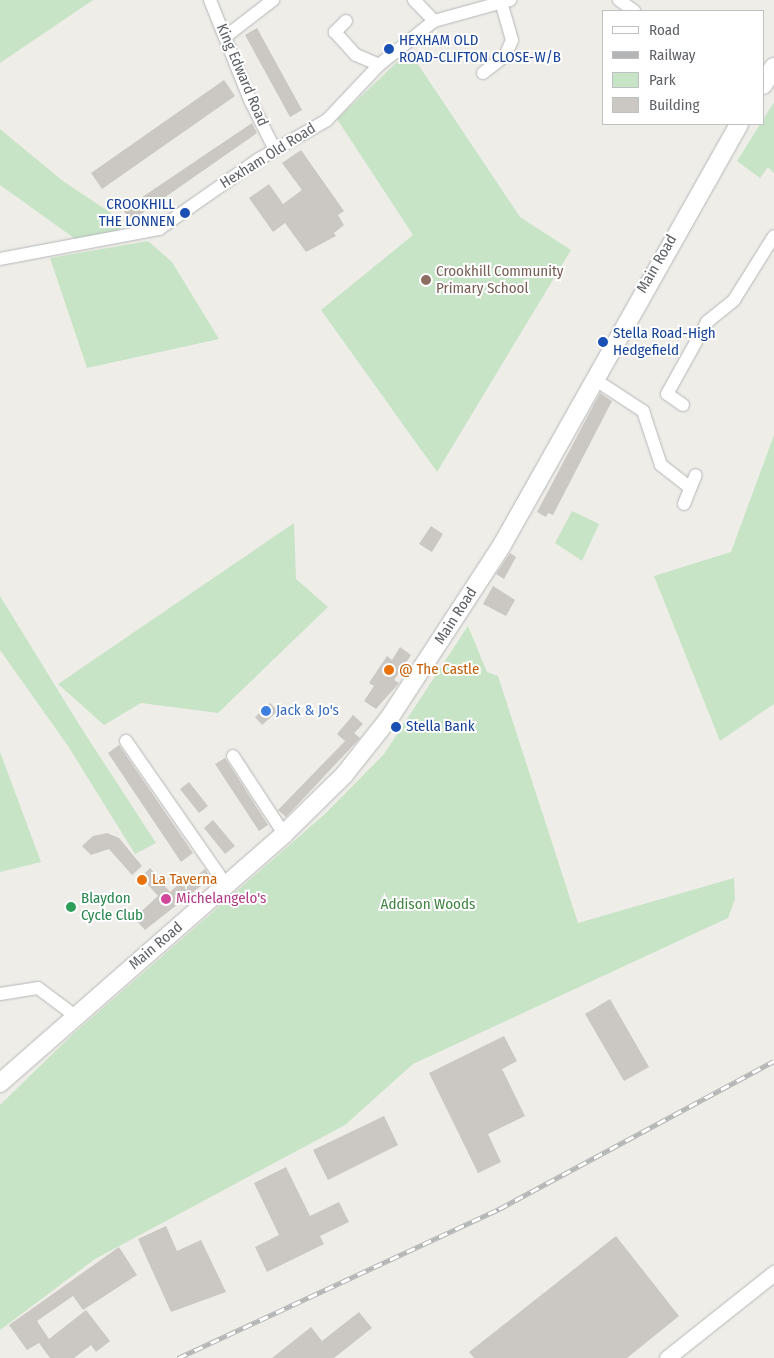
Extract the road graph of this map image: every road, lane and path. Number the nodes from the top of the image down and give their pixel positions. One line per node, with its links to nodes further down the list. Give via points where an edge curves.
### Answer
1 (210, 0): 9 (street, King Edward Road)
2 (274, 0): 9 (street)
3 (414, 0): 8 (street)
4 (619, 0): 6 (street)
5 (505, 1): 8 (street, Hexham Old Road); 12 (street, via 512,40 505,56)
6 (633, 10)
7 (346, 21): 10 (street, via 335,32 356,55)
8 (434, 21): 10 (street, Hexham Old Road)
9 (225, 38): 15 (street, King Edward Road)
10 (379, 65): 15 (street, Hexham Old Road, via 327,120)
11 (774, 67): 13 (main road)
12 (483, 73)
13 (764, 83)
14 (738, 125): 18 (main road, Main Road)
15 (275, 150): 17 (street, Hexham Old Road, via 159,228)
16 (773, 242): 19 (street, via 734,300 708,322 667,394)
17 (0, 259)
18 (594, 379): 21 (street, via 644,411 662,465); 25 (main road, Main Road, via 502,545 390,717 344,775)
19 (683, 405)
20 (696, 474): 21 (street)
21 (690, 488): 22 (street)
22 (684, 504)
23 (126, 741): 26 (street)
24 (233, 756): 25 (street)
25 (284, 834): 26 (main road, Main Road)
26 (226, 885): 28 (main road, Main Road)
27 (0, 994): 28 (street, via 38,988)
28 (74, 1015): 29 (main road, Main Road)
29 (0, 1083)
30 (774, 1274): 31 (street)
31 (667, 1358)

